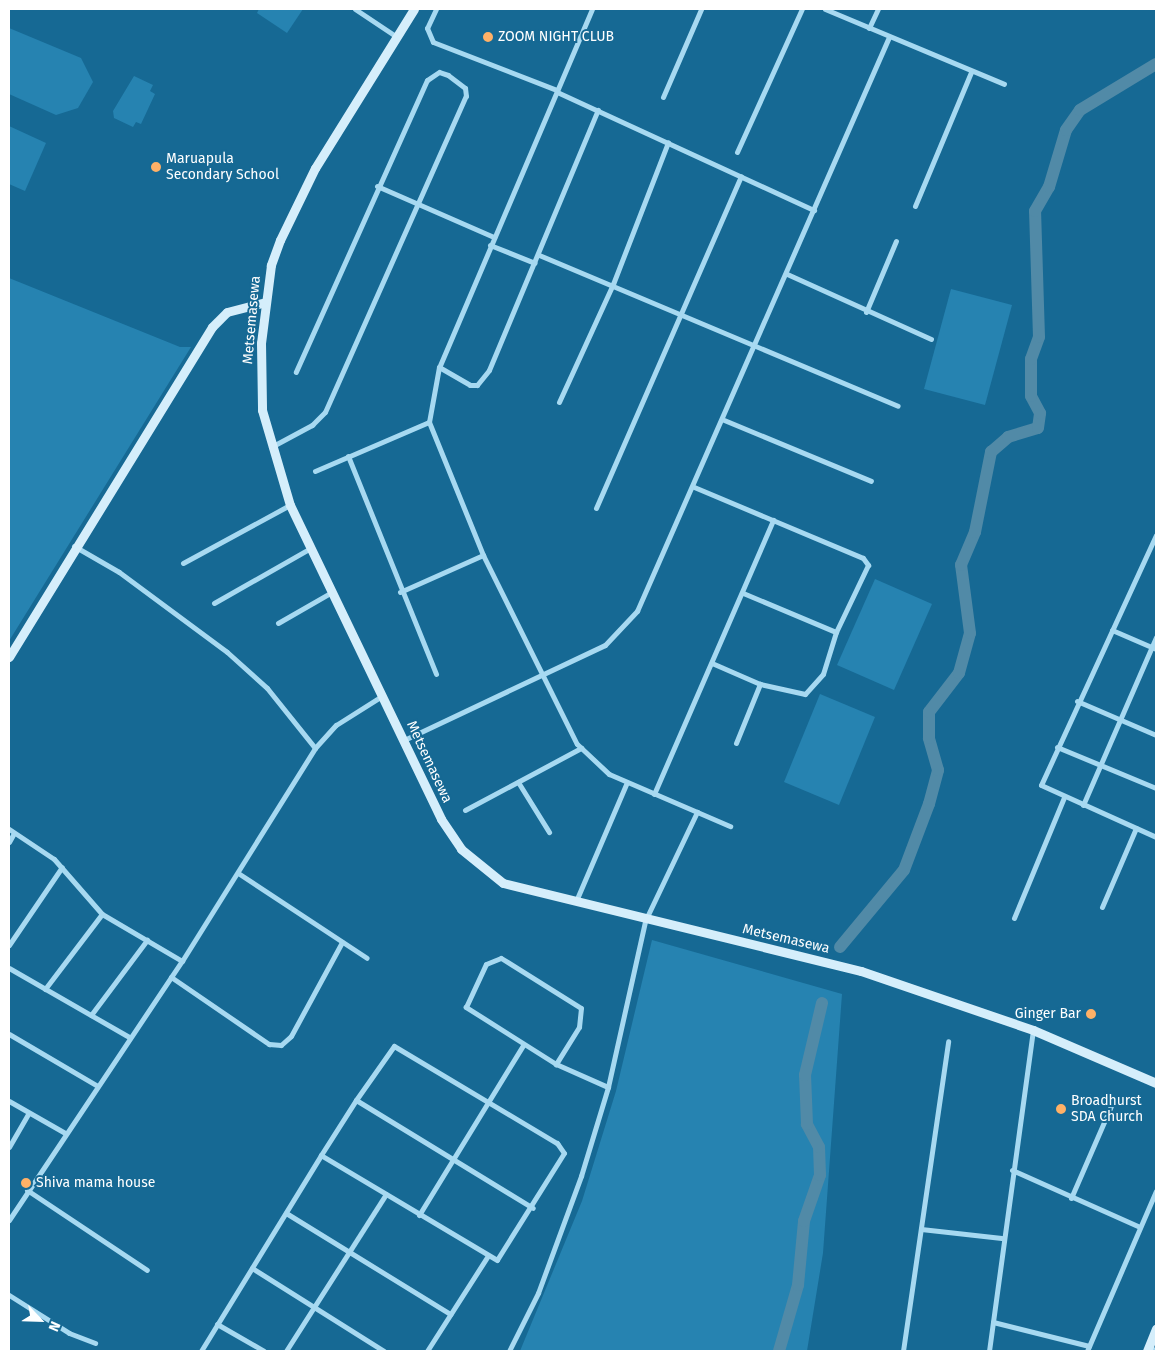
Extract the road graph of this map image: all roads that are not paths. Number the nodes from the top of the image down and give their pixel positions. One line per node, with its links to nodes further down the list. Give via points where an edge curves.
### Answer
1 (354, 9): 10 (street)
2 (414, 9): 10 (street, Metsemasewa)
3 (436, 9): 14 (street, via 427,28 434,42)
4 (592, 9): 14 (street)
5 (701, 9): 15 (street)
6 (802, 9): 18 (street)
7 (825, 9): 9 (street)
8 (878, 9): 9 (street)
9 (869, 28): 11 (street)
10 (397, 37): 31 (street, Metsemasewa, via 289,216 271,265)
11 (889, 37): 12 (street); 23 (street)
12 (971, 72): 13 (street); 22 (street)
13 (1004, 84)
14 (557, 91): 16 (street); 24 (street)
15 (663, 97)
16 (598, 110): 17 (street); 27 (street)
17 (668, 142): 19 (street); 30 (street)
18 (737, 152)
19 (740, 176): 23 (street); 33 (street)
20 (377, 186): 21 (street); 21 (street, via 427,80 439,72 448,75 465,88 466,96); 37 (street)
21 (420, 206): 24 (street); 42 (street, via 325,412 312,425)
22 (915, 206)
23 (814, 210): 29 (street)
24 (494, 237): 26 (street)
25 (896, 241): 32 (street)
26 (490, 245): 28 (street); 36 (street)
27 (539, 255): 28 (street); 30 (street)
28 (535, 263): 36 (street, via 482,381 470,384)
29 (787, 274): 32 (street); 35 (street)
30 (613, 284): 33 (street); 38 (street)
31 (266, 302): 42 (street, Metsemasewa, via 261,385); 51 (street, via 227,312 212,327)
32 (866, 312): 34 (street)
33 (680, 315): 35 (street); 48 (street)
34 (931, 339)
35 (755, 346): 39 (street); 40 (street)
36 (439, 368): 41 (street)
37 (296, 372)
38 (559, 402)
39 (898, 406)
40 (724, 420): 45 (street); 46 (street)
41 (429, 422): 43 (street); 53 (street)
42 (270, 447): 47 (street, Metsemasewa)
43 (348, 456): 44 (street); 56 (street)
44 (314, 471)
45 (871, 481)
46 (694, 488): 49 (street); 67 (street, via 647,591 623,630 605,645)
47 (290, 505): 52 (street, Metsemasewa); 54 (street)
48 (596, 508)
49 (773, 520): 57 (street); 61 (street, via 866,562 865,579)
50 (1156, 535): 60 (street)
51 (74, 546): 64 (street); 76 (street, via 119,572 227,652 267,688)
52 (311, 548): 55 (street, Metsemasewa); 58 (street)
53 (483, 555): 56 (street); 67 (street)
54 (183, 563)
55 (332, 592): 59 (street); 69 (street, Metsemasewa)
56 (400, 592): 66 (street)
57 (743, 593): 61 (street); 65 (street)
58 (214, 603)
59 (278, 623)
60 (1112, 630): 63 (street); 70 (street)
61 (836, 632): 68 (street, via 823,674 805,694)
62 (1156, 637): 63 (street)
63 (1154, 648): 71 (street)
64 (9, 657)
65 (712, 663): 68 (street); 82 (street)
66 (436, 674)
67 (542, 678): 73 (street); 77 (street)
68 (760, 684): 74 (street)
69 (382, 695): 73 (street, Metsemasewa); 76 (street, via 336,725)
70 (1077, 701): 71 (street); 75 (street)
71 (1119, 720): 72 (street); 78 (street)
72 (1156, 735)
73 (404, 740): 96 (street, Metsemasewa, via 440,818 474,864 503,883)
74 (736, 743)
75 (1056, 747): 78 (street); 83 (street, via 1041,785)
76 (315, 748): 95 (street)
77 (580, 748): 79 (street); 80 (street, via 609,774)
78 (1102, 764): 81 (street); 84 (street)
79 (518, 782): 85 (street); 90 (street)
80 (627, 782): 82 (street); 96 (street)
81 (1156, 788)
82 (654, 794): 86 (street)
83 (1064, 797): 84 (street); 99 (street)
84 (1083, 805): 88 (street)
85 (465, 810)
86 (697, 812): 87 (street); 100 (street)
87 (730, 826)
88 (1136, 828): 92 (street); 97 (street)
89 (9, 829): 91 (street)
90 (550, 832)
91 (14, 833): 93 (street); 94 (street)
92 (1156, 837)
93 (9, 842)
94 (62, 867): 98 (street); 103 (street)
95 (238, 873): 102 (street); 105 (street)
96 (575, 903): 100 (street, Metsemasewa)
97 (1102, 907)
98 (102, 914): 101 (street); 108 (street)
99 (1014, 918)
100 (645, 921): 110 (street, Metsemasewa, via 861,971); 118 (street)
101 (147, 940): 105 (street); 109 (street)
102 (342, 942): 104 (street); 107 (street, via 291,1036 281,1045 269,1044)
103 (9, 945)
104 (367, 958)
105 (182, 961): 107 (street)
106 (9, 968): 108 (street)
107 (171, 977): 112 (street)
108 (45, 989): 109 (street)
109 (91, 1015): 112 (street)
110 (1033, 1030): 116 (street, Metsemasewa); 128 (street)
111 (9, 1034): 117 (street)
112 (129, 1037): 117 (street)
113 (948, 1041): 138 (street)
114 (523, 1045): 115 (street); 115 (street, via 466,1007 468,996 493,958 502,958 581,1008 580,1027); 121 (street)
115 (556, 1064): 118 (street)
116 (1156, 1082)
117 (96, 1085): 124 (street)
118 (608, 1086): 158 (street, via 564,1228)
119 (356, 1100): 121 (street, via 394,1046); 126 (street); 127 (street)
120 (9, 1101): 123 (street)
121 (487, 1104): 127 (street); 133 (street, via 563,1149 562,1160)
122 (1111, 1106): 132 (street)
123 (29, 1113): 124 (street); 125 (street)
124 (65, 1133): 129 (street)
125 (9, 1147)
126 (321, 1155): 131 (street); 134 (street)
127 (453, 1159): 133 (street); 135 (street)
128 (1012, 1170): 132 (street); 139 (street)
129 (27, 1190): 136 (street); 143 (street)
130 (1156, 1191): 137 (street)
131 (386, 1194): 135 (street); 140 (street)
132 (1071, 1198): 137 (street)
133 (534, 1208): 141 (street, via 500,1258)
134 (286, 1213): 140 (street); 142 (street)
135 (420, 1215): 141 (street)
136 (9, 1220)
137 (1140, 1227): 151 (street)
138 (921, 1229): 139 (street); 159 (street)
139 (1001, 1238): 147 (street)
140 (349, 1252): 145 (street); 146 (street)
141 (487, 1257): 146 (street)
142 (252, 1268): 145 (street); 148 (street)
143 (147, 1270)
144 (9, 1295): 150 (street, via 68,1333)
145 (314, 1307): 155 (street); 156 (street)
146 (450, 1314): 157 (street)
147 (993, 1322): 151 (street); 160 (street)
148 (217, 1324): 153 (street); 154 (street)
149 (1156, 1329): 152 (street)
150 (95, 1343)
151 (1088, 1349)
152 (1151, 1350)
153 (201, 1351)
154 (264, 1351)
155 (286, 1351)
156 (384, 1351)
157 (427, 1351)
158 (509, 1351)
159 (903, 1351)
160 (989, 1351)

